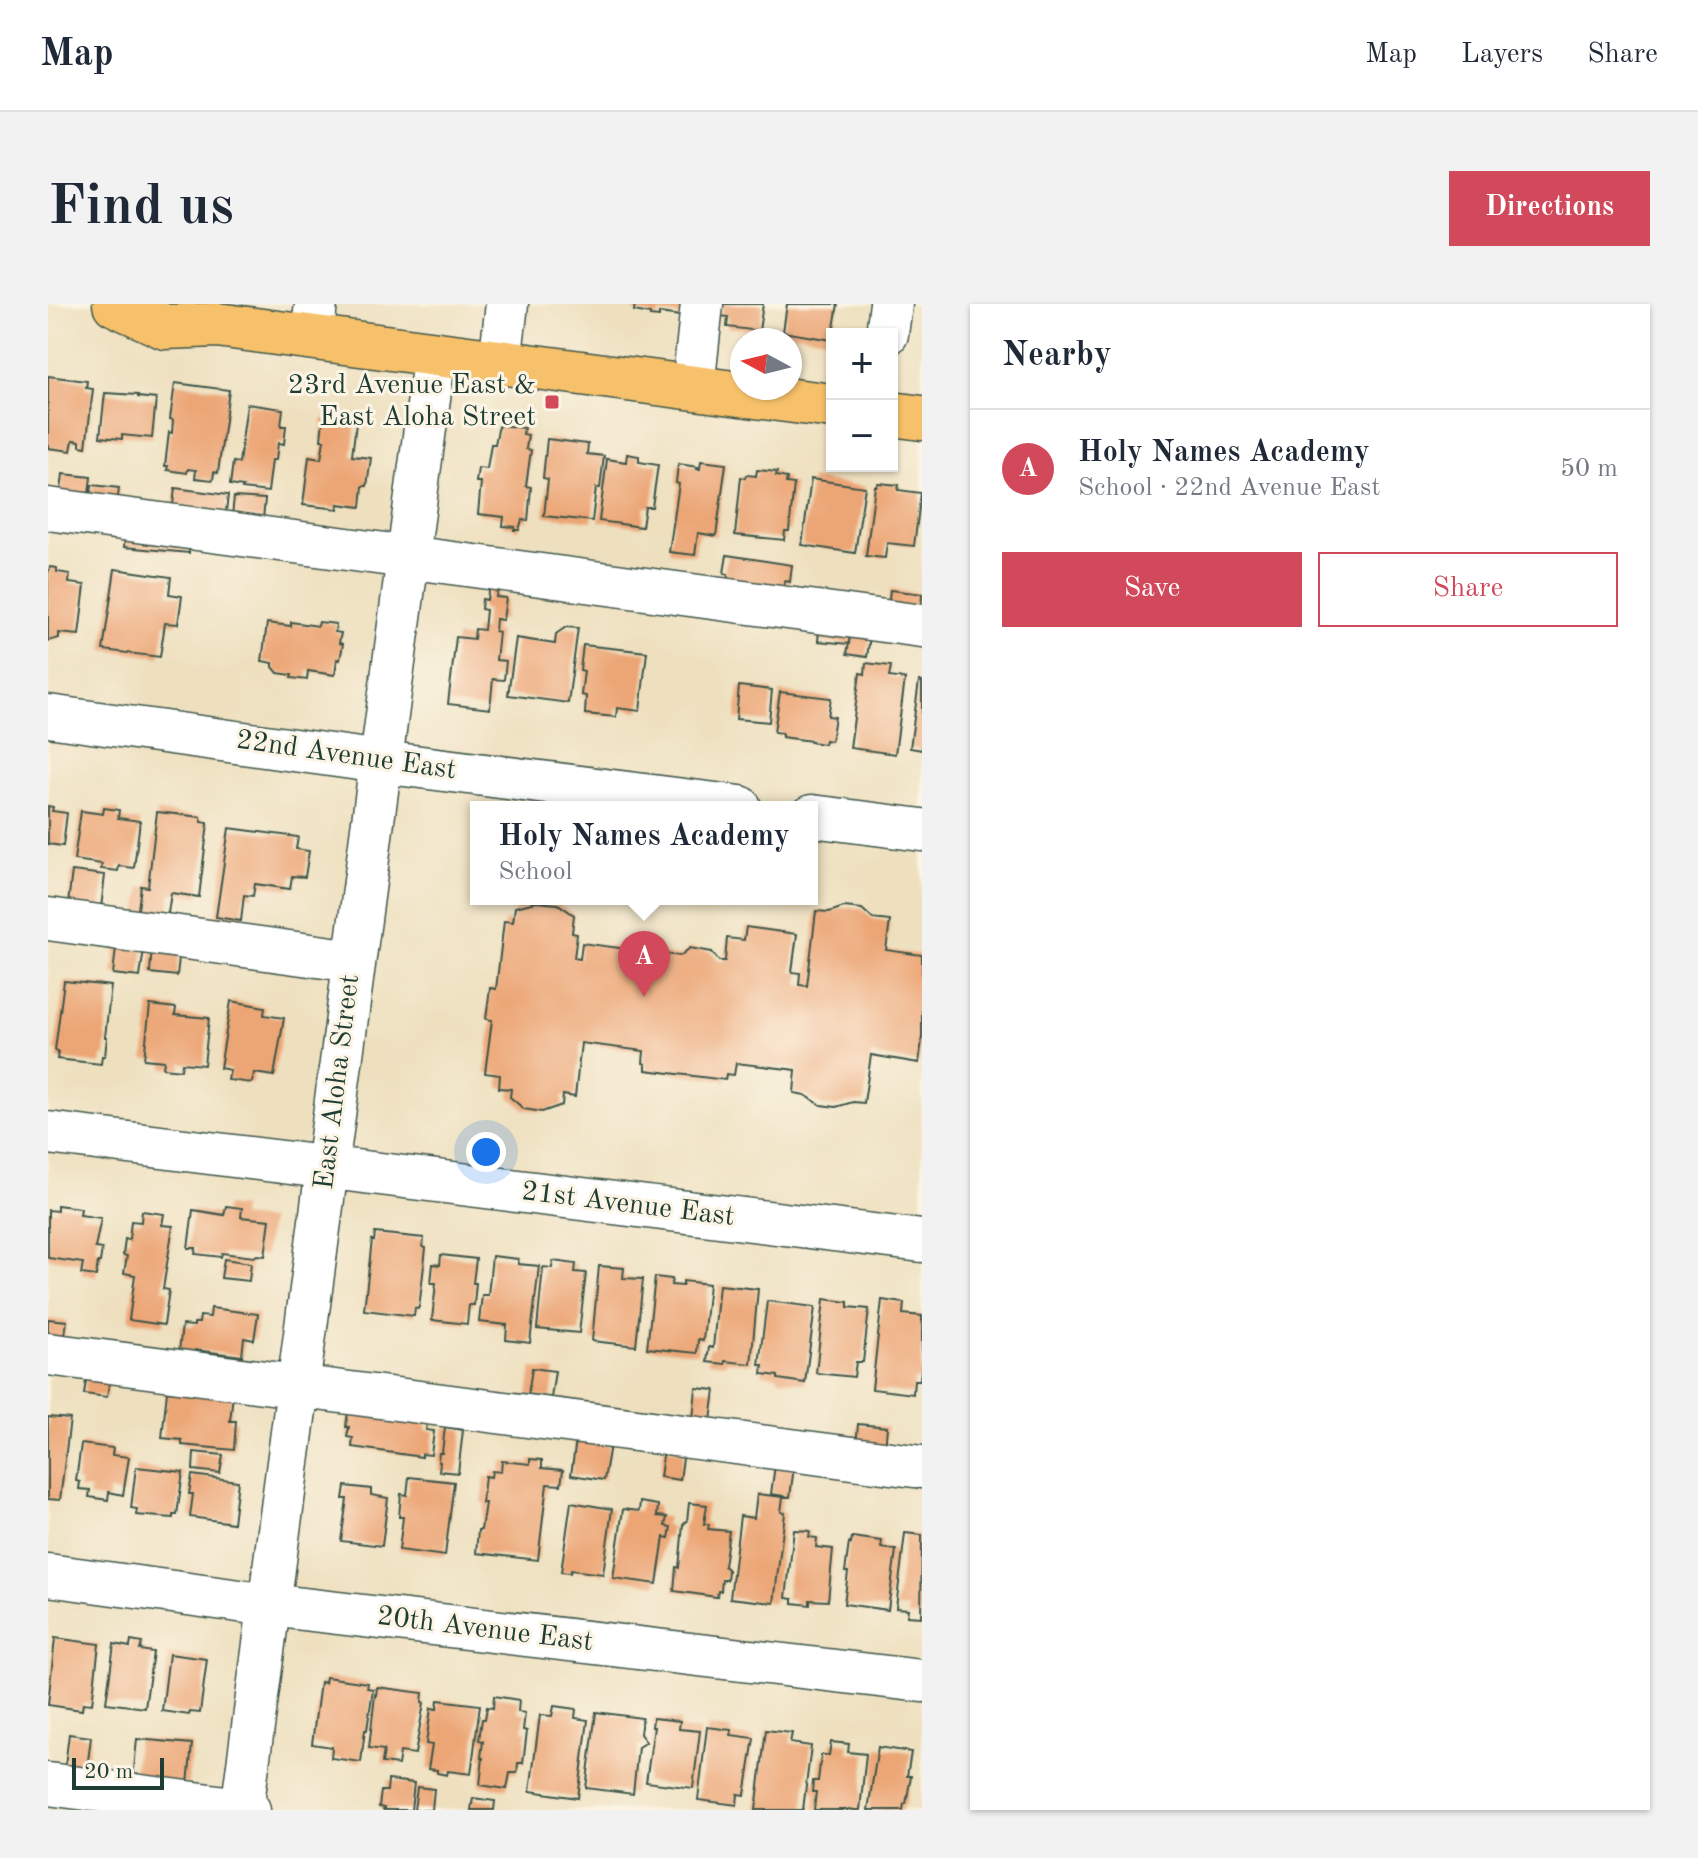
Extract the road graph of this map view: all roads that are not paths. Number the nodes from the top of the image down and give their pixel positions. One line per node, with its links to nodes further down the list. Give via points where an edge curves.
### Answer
1 (115, 304): 5 (main road, via 165,327)
2 (507, 304): 9 (street)
3 (702, 304): 10 (street)
4 (891, 304): 7 (street)
5 (201, 314): 6 (main road)
6 (314, 320): 8 (main road)
7 (888, 328)
8 (435, 353): 9 (main road); 15 (street, East Aloha Street)
9 (500, 362): 10 (main road)
10 (693, 388): 11 (main road)
11 (826, 405)
12 (898, 415): 13 (main road)
13 (922, 418)
14 (48, 509): 15 (street)
15 (408, 557): 16 (street); 18 (street, East Aloha Street)
16 (922, 626)
17 (48, 716): 18 (street, 22nd Avenue East)
18 (381, 762): 19 (street, 22nd Avenue East); 23 (street, East Aloha Street)
19 (692, 801)
20 (818, 817): 21 (street)
21 (922, 830)
22 (48, 919): 23 (street)
23 (354, 961): 25 (street, East Aloha Street)
24 (48, 1133): 25 (street, 21st Avenue East)
25 (327, 1168): 26 (street, 21st Avenue East); 28 (street, East Aloha Street)
26 (922, 1241)
27 (48, 1354): 28 (street)
28 (298, 1387): 29 (street); 31 (street, East Aloha Street)
29 (922, 1467)
30 (48, 1575): 31 (street, 20th Avenue East)
31 (269, 1605): 32 (street, 20th Avenue East); 34 (street, East Aloha Street)
32 (922, 1681)
33 (48, 1784): 34 (street)
34 (242, 1810): 35 (street)
35 (249, 1810)

